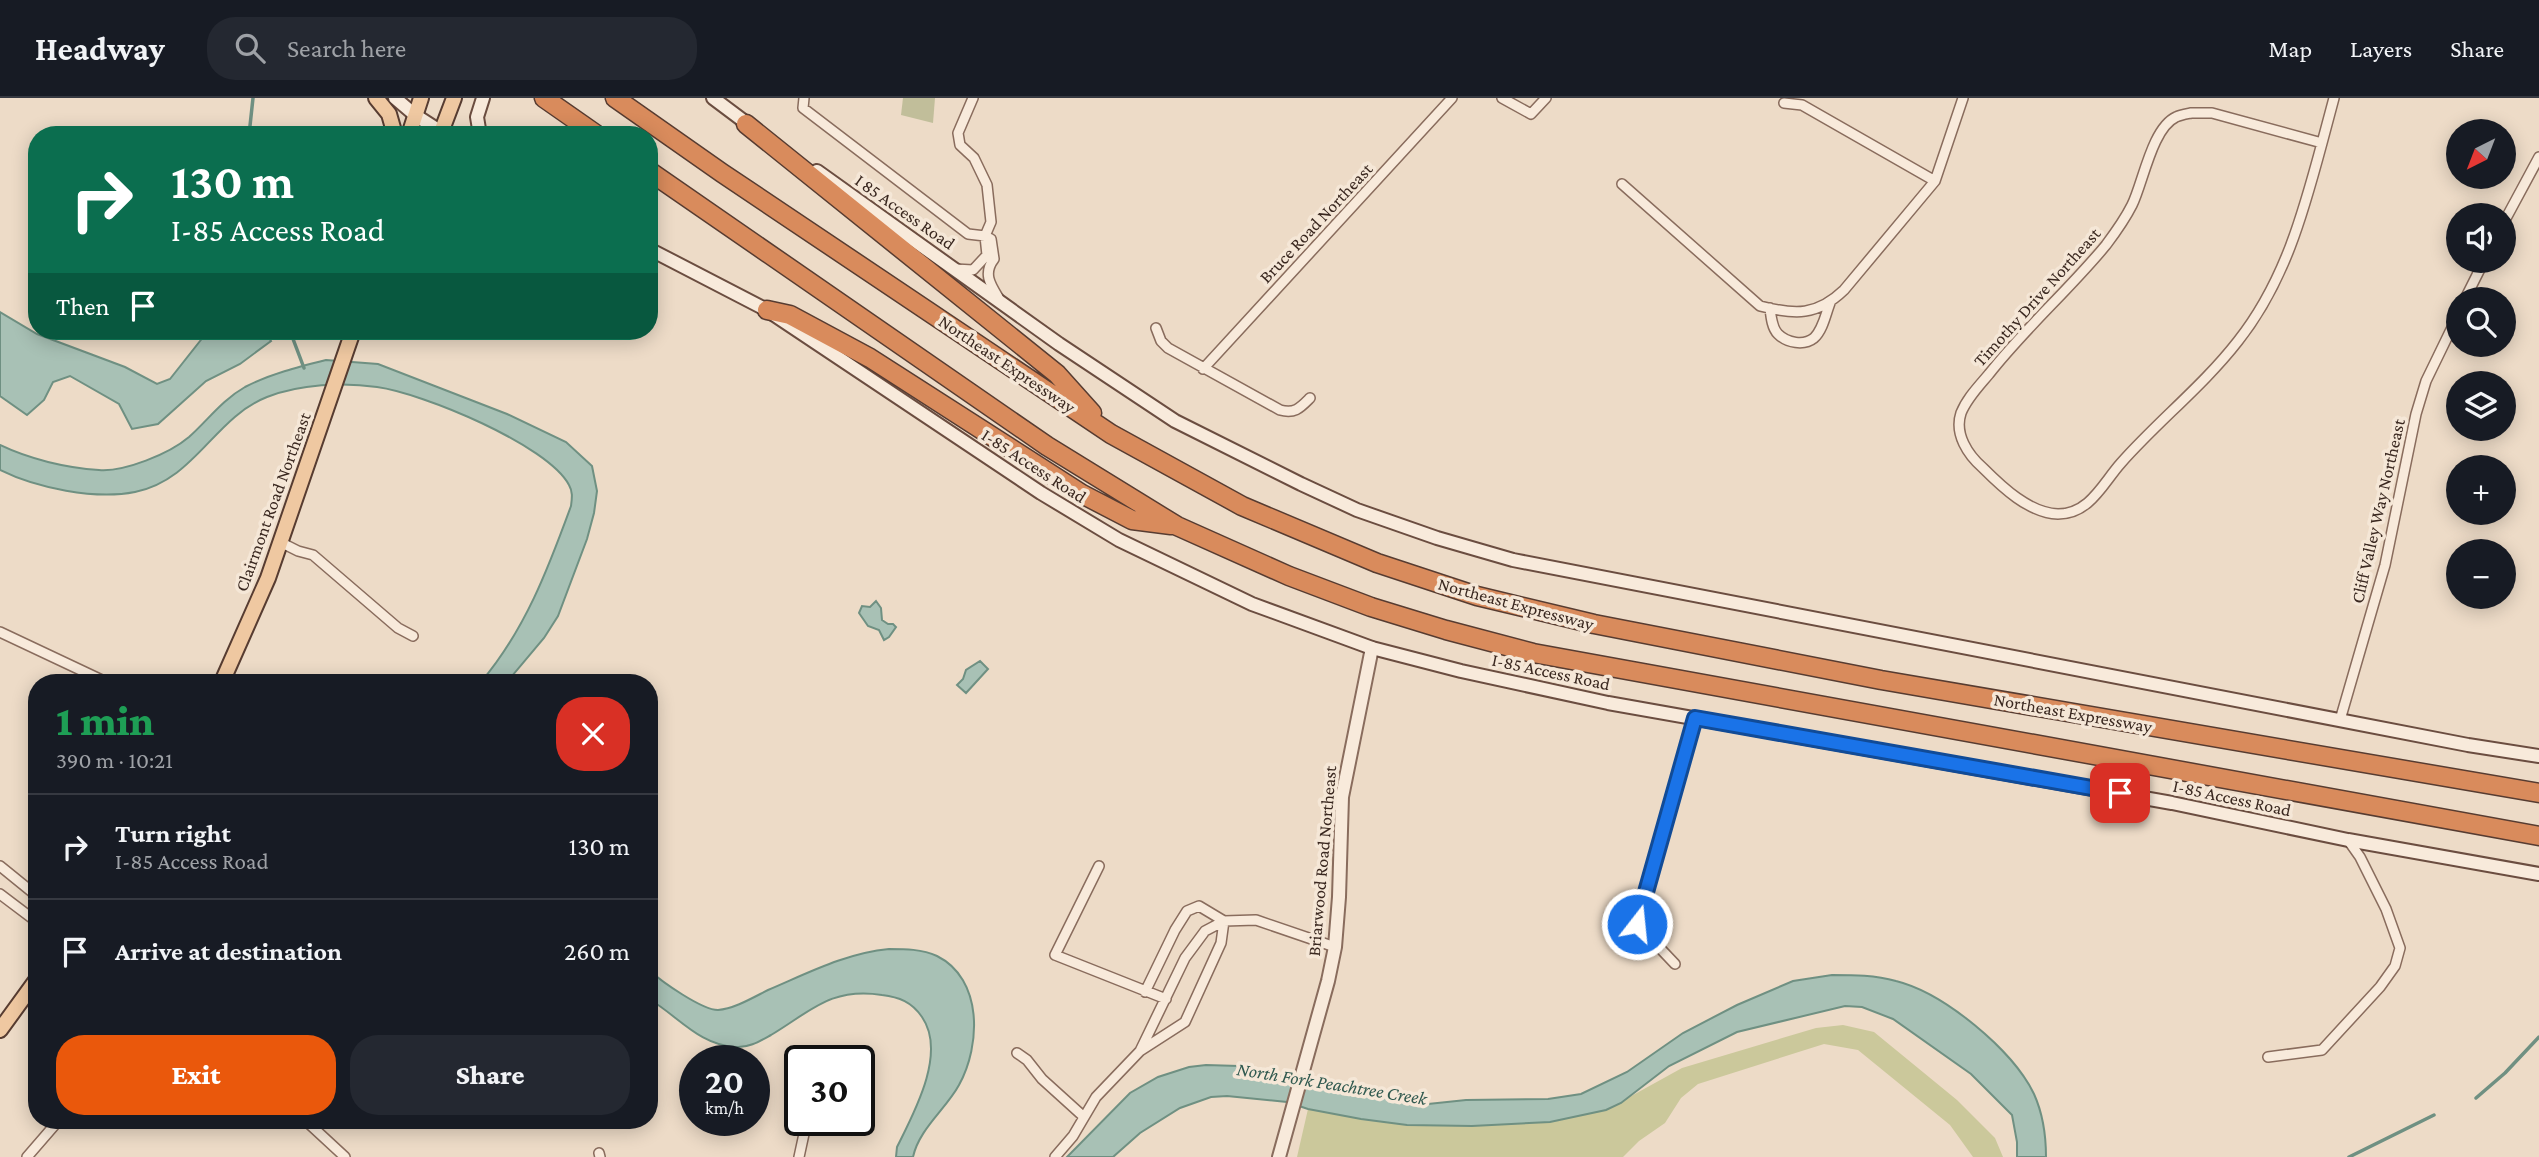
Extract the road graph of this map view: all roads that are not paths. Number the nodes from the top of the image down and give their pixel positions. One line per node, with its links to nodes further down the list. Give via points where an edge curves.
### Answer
1 (376, 98): 19 (main road)
2 (395, 98): 17 (main road)
3 (421, 98): 17 (main road)
4 (454, 98): 22 (main road)
5 (483, 98): 23 (main road)
6 (544, 98): 24 (highway)
7 (615, 98): 25 (highway, Northeast Expressway)
8 (713, 98): 18 (main road)
9 (804, 98): 33 (street, via 803,108 912,193 968,234)
10 (973, 98): 33 (street, via 958,133 960,145 974,158 987,185 991,222)
11 (1451, 98): 44 (street, Bruce Road Northeast)
12 (1502, 98): 13 (street, via 1531,114)
13 (1546, 98)
14 (1963, 98): 30 (street)
15 (2334, 98): 27 (street, Timothy Drive Northeast)
16 (1784, 103): 30 (street, via 1802,105)
17 (415, 115): 20 (main road); 21 (main road)
18 (746, 124): 36 (main road, I 85 Access Road); 46 (highway, via 1056,373)
19 (392, 126)
20 (412, 126)
21 (431, 126)
22 (445, 126)
23 (478, 126)
24 (584, 126)
25 (655, 126)
26 (658, 128): 46 (highway, Northeast Expressway)
27 (2322, 143): 27 (street, Timothy Drive Northeast, via 2299,228 2268,296 2238,341 2120,463 2094,498 2078,510 2057,514 2035,508 2007,491 1970,456 1959,431 1961,414 1971,396 2114,234 2131,207 2162,130 2174,118 2212,113)
28 (2539, 157): 32 (street)
29 (658, 177): 47 (highway, via 1047,446)
30 (1935, 181): 38 (street)
31 (1622, 184): 39 (street, via 1760,306)
32 (2514, 203)
33 (985, 236): 35 (street, via 991,239 994,259)
34 (658, 254): 40 (main road, I-85 Access Road)
35 (985, 264): 36 (street, via 973,270); 37 (street, via 988,281)
36 (955, 269): 37 (main road, I 85 Access Road)
37 (1001, 302): 55 (main road, I 85 Access Road, via 1175,421 1357,510 1493,556)
38 (1830, 303): 39 (street, via 1789,313); 39 (street, via 1815,337 1804,344 1778,334)
39 (1770, 308)
40 (767, 310): 47 (highway, via 790,315 870,358 1082,494 1132,520); 51 (main road, I-85 Access Road, via 1119,540 1252,604)
41 (1156, 328): 44 (street, via 1168,348)
42 (350, 340): 48 (main road, Clairmont Road Northeast)
43 (2446, 340): 55 (street, Cliff Valley Way Northeast, via 2416,414 2385,565)
44 (1203, 369): 45 (street, via 1280,410 1298,410)
45 (1310, 398)
46 (1111, 434): 57 (highway, Northeast Expressway, via 1287,527 1377,563 1490,599 1881,680)
47 (1177, 526): 58 (highway, via 1371,607 1533,653)
48 (280, 542): 50 (street, via 313,555); 53 (main road, Clairmont Road Northeast)
49 (0, 632): 52 (street)
50 (413, 636)
51 (1373, 648): 54 (main road, I-85 Access Road, via 1474,674); 69 (main road, Briarwood Road Northeast, via 1342,797)
52 (89, 674)
53 (226, 674)
54 (1695, 718): 59 (main road, I-85 Access Road, via 2172,803); 70 (street, via 1637,924)
55 (2340, 720): 56 (main road)
56 (2539, 756)
57 (2539, 793)
58 (2539, 836)
59 (2348, 840): 62 (main road, I-85 Access Road); 77 (street, via 2386,909 2400,948 2395,966 2322,1050)
60 (0, 866): 63 (street)
61 (1099, 866): 72 (street, via 1055,955)
62 (2539, 874)
63 (12, 875): 64 (street); 65 (street)
64 (28, 885)
65 (28, 888)
66 (0, 894): 67 (street)
67 (28, 915)
68 (1224, 921): 69 (street, via 1256,920); 72 (street, via 1199,906 1187,911); 73 (street, via 1205,932 1185,958); 75 (street, via 1221,943 1185,1022)
69 (1335, 947): 86 (main road, Briarwood Road Northeast)
70 (1675, 964)
71 (28, 991): 74 (main road)
72 (1145, 992): 73 (street)
73 (1166, 999): 75 (street)
74 (0, 1030)
75 (1140, 1051): 78 (street, via 1096,1097)
76 (1017, 1053): 78 (street)
77 (2268, 1057)
78 (1084, 1117): 85 (street)
79 (52, 1129): 82 (street)
80 (315, 1129): 83 (street)
81 (804, 1136): 84 (street)
82 (27, 1157)
83 (345, 1157)
84 (799, 1157)
85 (1055, 1157)
86 (1279, 1157)

